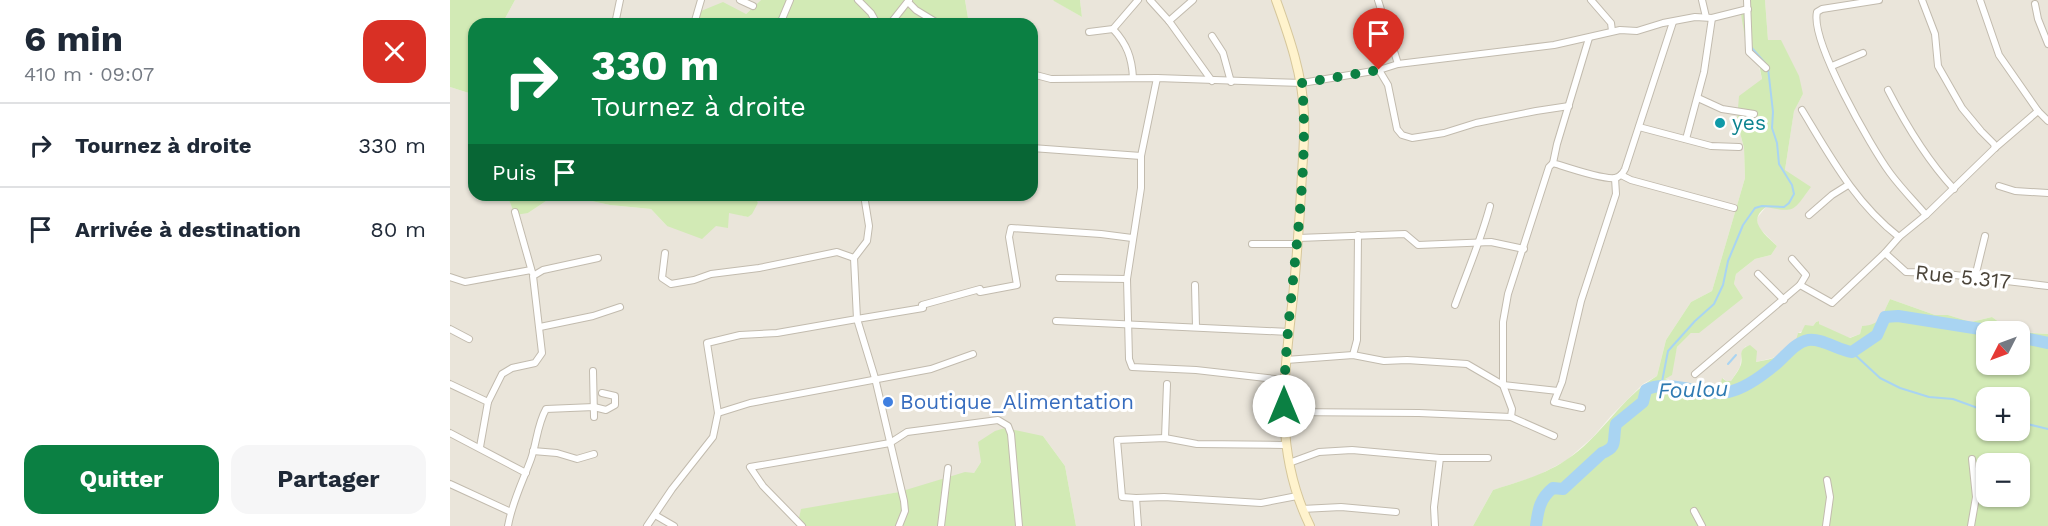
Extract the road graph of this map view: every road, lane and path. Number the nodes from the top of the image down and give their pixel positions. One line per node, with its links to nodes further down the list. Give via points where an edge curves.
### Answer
1 (620, 0): 22 (street)
2 (701, 0): 23 (street)
3 (740, 0): 19 (street)
4 (790, 0): 24 (street)
5 (858, 0): 25 (street)
6 (1138, 0): 30 (street)
7 (1149, 0): 28 (street)
8 (1193, 0): 28 (street)
9 (1276, 0): 46 (street)
10 (1381, 0): 37 (street)
11 (1591, 0): 31 (street, via 1611,23)
12 (1702, 0): 21 (street)
13 (1748, 0): 20 (street)
14 (1879, 0): 38 (street, via 1817,12)
15 (1922, 0): 58 (street, via 1935,34 1938,66 1962,108)
16 (1980, 0): 51 (street, via 1999,55)
17 (909, 1): 26 (street); 27 (street)
18 (2035, 4): 35 (street)
19 (753, 6)
20 (1748, 9): 21 (street); 39 (street, via 1749,52)
21 (1709, 17): 29 (street); 48 (street, via 1708,54)
22 (616, 18)
23 (696, 18)
24 (782, 18)
25 (874, 18)
26 (895, 18)
27 (929, 18)
28 (1169, 21): 44 (street)
29 (1673, 22): 31 (street, via 1637,32); 54 (street)
30 (1113, 29): 32 (street); 42 (street, via 1124,41 1132,60)
31 (1612, 31): 34 (street)
32 (1089, 32)
33 (1212, 36): 45 (street, via 1223,53)
34 (1589, 38): 37 (street); 49 (street)
35 (2048, 44)
36 (1863, 53): 38 (street)
37 (1398, 64): 40 (street)
38 (1832, 66): 71 (street, via 1874,149 1899,186)
39 (1766, 68)
40 (1379, 70): 46 (street); 49 (street, via 1388,85 1397,129 1412,138)
41 (1038, 76): 42 (street, via 1051,79)
42 (1133, 78): 43 (street)
43 (1157, 78): 44 (street); 59 (street)
44 (1212, 81): 45 (street)
45 (1231, 82): 46 (street)
46 (1302, 83): 76 (street)
47 (1888, 90): 64 (street, via 1934,166)
48 (1698, 98): 52 (street, via 1722,109); 55 (street)
49 (1569, 106): 60 (street)
50 (1802, 110): 62 (street)
51 (2038, 111): 53 (street); 58 (street)
52 (1754, 114)
53 (2048, 121)
54 (1639, 127): 55 (street); 61 (street, via 1625,169)
55 (1686, 139): 56 (street, via 1711,146)
56 (1739, 147)
57 (1038, 148): 59 (street)
58 (1995, 148): 64 (street)
59 (1141, 156): 75 (street, via 1141,188)
60 (1553, 163): 61 (street); 79 (street)
61 (1618, 177): 68 (street); 115 (street)
62 (1848, 185): 70 (street); 74 (street)
63 (1999, 186): 65 (street)
64 (1954, 189): 71 (street)
65 (2048, 193)
66 (865, 201): 83 (street, via 867,241)
67 (1490, 206): 77 (street, via 1483,233)
68 (1734, 208)
69 (515, 212): 85 (street)
70 (1809, 214)
71 (1926, 215): 74 (street)
72 (1358, 236): 76 (street); 77 (street, via 1405,234 1418,245); 106 (street, via 1357,340)
73 (1985, 236): 88 (street)
74 (1899, 237): 81 (street)
75 (1132, 238): 90 (street); 97 (street, via 1011,228 1017,285 980,289 922,305 923,308)
76 (1298, 241): 78 (street); 103 (street)
77 (1476, 243): 79 (street); 95 (street)
78 (1252, 244)
79 (1524, 249): 114 (street, via 1503,322)
80 (665, 253): 83 (street, via 662,278 671,284 837,252)
81 (1885, 253): 88 (street, Rue 5.317, via 1906,272); 92 (street, via 1832,303)
82 (598, 258): 85 (street)
83 (854, 258): 97 (street)
84 (1792, 259): 92 (street, via 1806,275)
85 (532, 273): 87 (street, via 465,282); 100 (street)
86 (1758, 274): 94 (street)
87 (450, 277)
88 (1975, 277): 93 (street, Rue 5.317)
89 (1059, 278): 90 (street)
90 (1126, 279): 99 (street)
91 (1195, 285): 101 (street)
92 (1800, 285): 94 (street)
93 (2048, 285)
94 (1785, 300): 109 (street)
95 (1455, 305)
96 (620, 307): 100 (street)
97 (856, 319): 110 (street); 121 (street, via 707,343)
98 (1056, 321): 99 (street)
99 (1128, 324): 101 (street); 111 (street, via 1132,367)
100 (540, 327): 117 (street, via 539,358 535,363 502,374)
101 (1196, 327): 103 (street)
102 (450, 329): 104 (street)
103 (1289, 332): 107 (street)
104 (469, 339)
105 (973, 354): 110 (street, via 932,369)
106 (1353, 356): 107 (street); 114 (street, via 1467,364)
107 (1286, 360): 111 (street)
108 (593, 371): 118 (street)
109 (1695, 374)
110 (875, 378): 121 (street); 127 (street)
111 (1284, 380): 120 (street)
112 (450, 384): 117 (street)
113 (1167, 384): 126 (street)
114 (1503, 385): 115 (street); 123 (street)
115 (1558, 391): 119 (street, via 1554,402)
116 (602, 393): 118 (street, via 615,396 615,405 606,410)
117 (488, 402): 129 (street)
118 (594, 407): 122 (street); 130 (street, via 546,409)
119 (1582, 408)
120 (1284, 412): 123 (street); 128 (street)
121 (718, 413): 146 (street, via 713,437)
122 (594, 417)
123 (1511, 417): 125 (street)
124 (450, 433): 129 (street)
125 (1554, 435)
126 (1165, 438): 128 (street, via 1197,444); 141 (street, via 1117,440 1122,497)
127 (890, 443): 150 (street, via 750,467); 151 (street, via 905,510); 153 (street, via 907,432 927,428 990,420 1004,423 1011,434)
128 (1285, 445): 135 (street)
129 (480, 447): 137 (street)
130 (533, 451): 131 (street, via 577,459); 137 (street)
131 (594, 454)
132 (1440, 458): 133 (street); 135 (street, via 1352,450 1319,452); 156 (street)
133 (1488, 458)
134 (1972, 459): 159 (street, via 1976,497)
135 (1288, 463): 140 (street)
136 (948, 468): 152 (street)
137 (526, 472): 144 (street)
138 (1827, 480): 158 (street, via 1830,496)
139 (450, 484): 144 (street)
140 (1297, 496): 141 (street, via 1261,503); 142 (street)
141 (1136, 498): 154 (street)
142 (1302, 509): 145 (street, via 1341,507); 155 (street)
143 (1694, 511): 157 (street)
144 (511, 512): 147 (street)
145 (1396, 512)
146 (655, 515): 148 (street); 149 (street)
147 (508, 526)
148 (648, 526)
149 (674, 526)
150 (802, 526)
151 (899, 526)
152 (941, 526)
153 (1019, 526)
154 (1138, 526)
155 (1310, 526)
156 (1435, 526)
157 (1702, 526)
158 (1826, 526)
159 (1971, 526)

